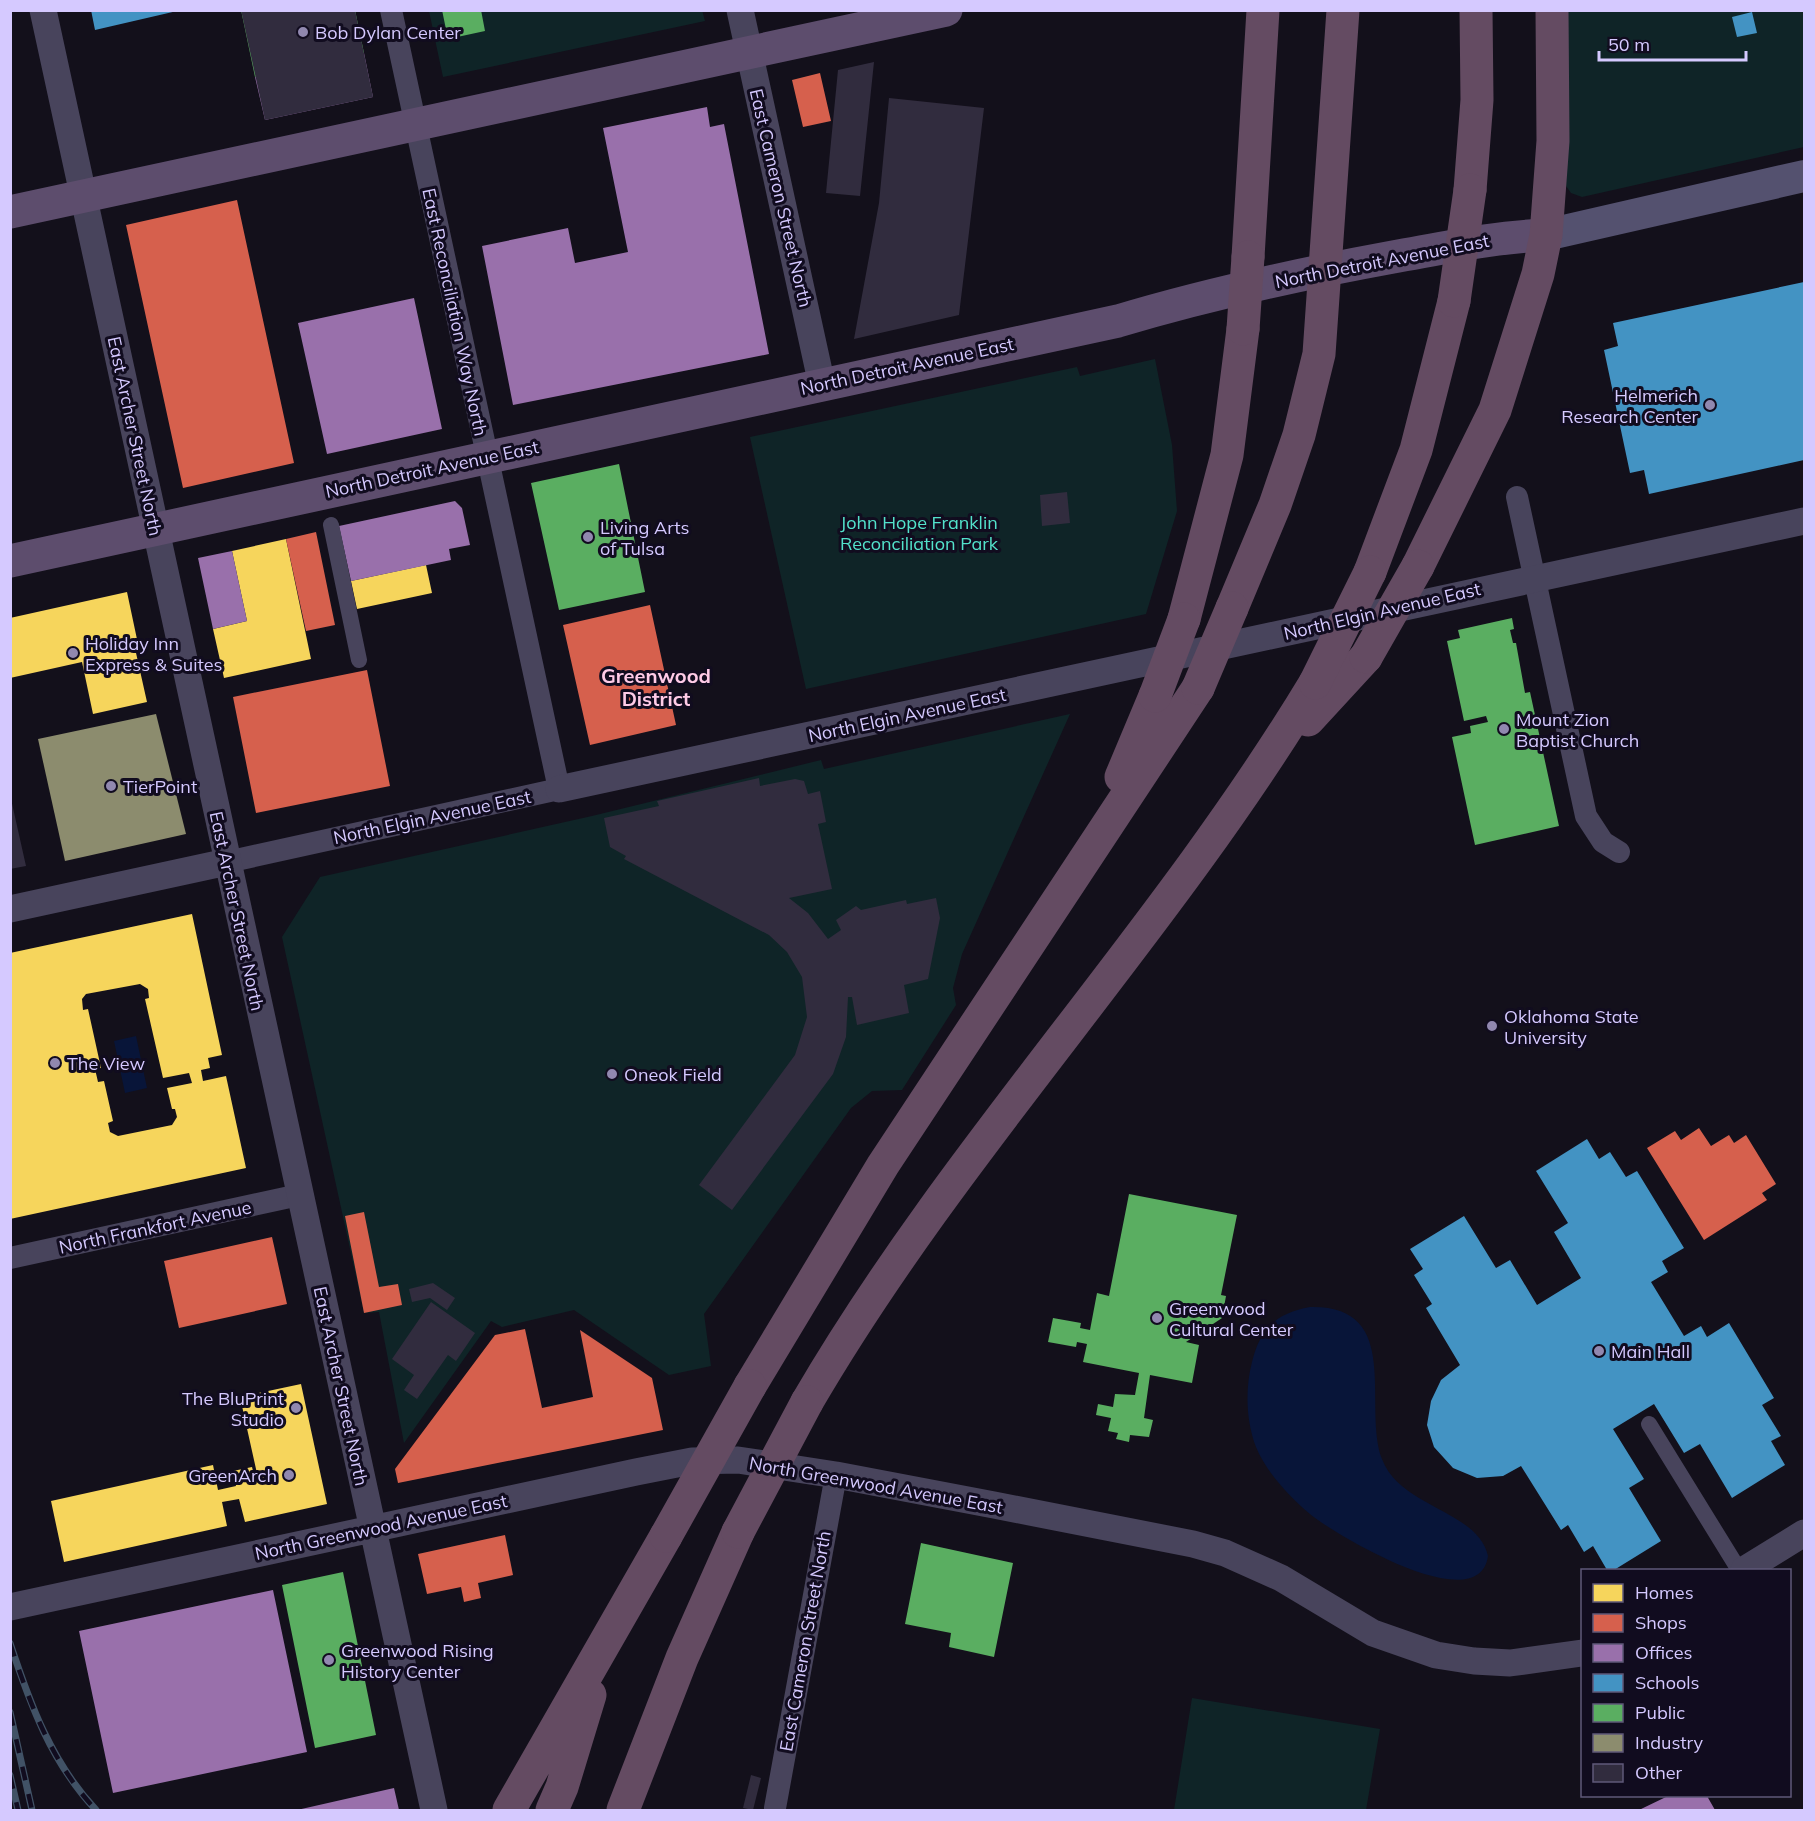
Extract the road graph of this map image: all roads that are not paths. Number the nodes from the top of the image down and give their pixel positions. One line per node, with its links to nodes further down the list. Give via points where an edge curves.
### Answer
1 (43, 10): 12 (street, East Archer Street North)
2 (391, 10): 10 (street, East Reconciliation Way North)
3 (740, 10): 9 (street, East Cameron Street North)
4 (946, 10): 9 (main road)
5 (1263, 10): 30 (highway, bridge, via 1243,329 1227,455 1184,619 1106,808)
6 (1343, 10): 15 (highway)
7 (1476, 10): 25 (highway, bridge, via 1477,100 1470,190 1454,301 1416,450 1370,572 1315,683)
8 (1552, 10): 14 (highway, via 1553,141)
9 (748, 52): 10 (main road); 16 (street, East Cameron Street North)
10 (416, 124): 12 (main road); 17 (street, East Reconciliation Way North)
11 (1804, 176): 14 (main road, North Detroit Avenue East)
12 (84, 196): 13 (main road); 21 (street, East Archer Street North)
13 (10, 212)
14 (1546, 236): 15 (main road, North Detroit Avenue East, via 1509,236); 25 (highway, bridge, via 1528,310 1495,410 1418,566 1366,657)
15 (1327, 269): 16 (main road, North Detroit Avenue East, via 1185,301 1118,321); 30 (highway, bridge, via 1319,354 1308,405 1275,505 1198,688)
16 (822, 385): 17 (main road, North Detroit Avenue East)
17 (486, 458): 21 (main road, North Detroit Avenue East); 26 (street, East Reconciliation Way North)
18 (1517, 497): 23 (street)
19 (1804, 520): 23 (street, North Elgin Avenue East)
20 (331, 525): 24 (street)
21 (155, 530): 22 (main road, North Detroit Avenue East); 28 (street, East Archer Street North)
22 (10, 561)
23 (1533, 578): 26 (street, North Elgin Avenue East); 27 (street, via 1586,816 1603,842)
24 (359, 660)
25 (1259, 775): 46 (highway, bridge, via 869,1300 807,1402 738,1532 682,1658)
26 (559, 789): 28 (street, North Elgin Avenue East)
27 (1620, 852)
28 (227, 862): 29 (street, North Elgin Avenue East); 31 (street, East Archer Street North)
29 (10, 909)
30 (999, 989): 40 (highway, bridge, via 882,1165 750,1386)
31 (299, 1195): 32 (street, North Frankfort Avenue); 35 (street, East Archer Street North)
32 (10, 1258)
33 (1648, 1424): 37 (street)
34 (836, 1475): 35 (street, North Greenwood Avenue East, via 738,1461 692,1461); 41 (street, North Greenwood Avenue East, via 1210,1549 1274,1574 1373,1633 1436,1654 1510,1663); 43 (street, East Cameron Street North)
35 (373, 1529): 39 (street, North Greenwood Avenue East); 44 (street, East Archer Street North)
36 (1804, 1533): 38 (street)
37 (1738, 1569)
38 (1746, 1569)
39 (10, 1607)
40 (607, 1640): 42 (highway); 45 (highway)
41 (1581, 1653)
42 (516, 1798)
43 (775, 1808)
44 (434, 1810)
45 (552, 1810)
46 (623, 1810)

